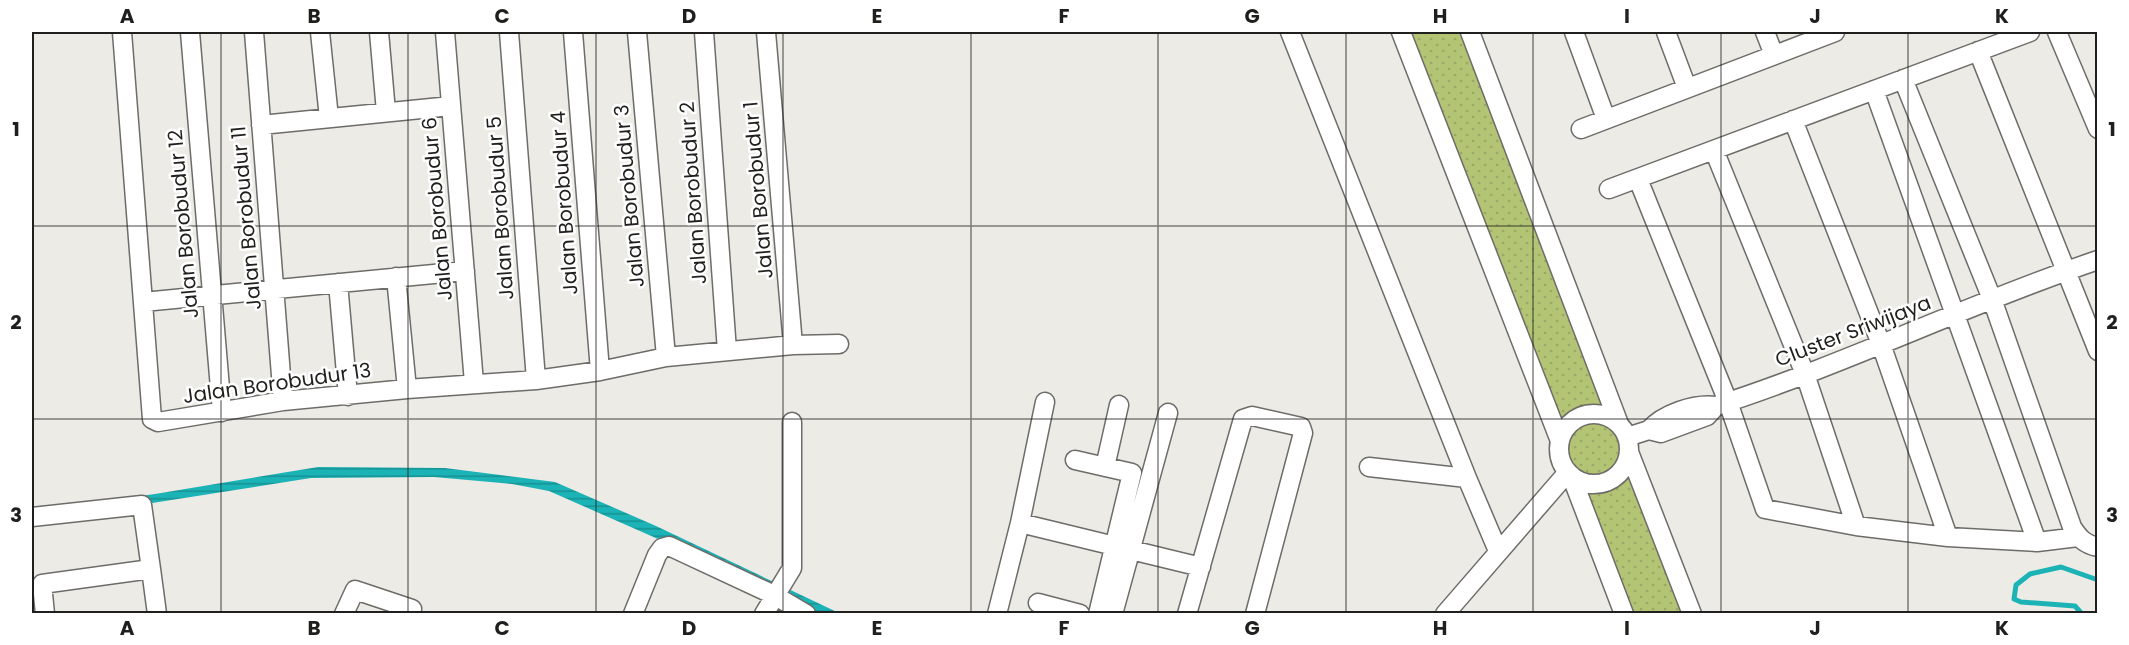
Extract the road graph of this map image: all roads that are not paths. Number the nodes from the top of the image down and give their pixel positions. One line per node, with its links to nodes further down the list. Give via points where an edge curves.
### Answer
1 (122, 32): 46 (street, Jalan Borobudur 13)
2 (190, 32): 44 (street, Jalan Borobudur 12)
3 (254, 32): 32 (street, Jalan Borobudur 11)
4 (320, 32): 29 (street)
5 (379, 32): 28 (street)
6 (445, 32): 27 (street, Jalan Borobudur 6)
7 (509, 32): 56 (street, Jalan Borobudur 5)
8 (573, 32): 54 (street, Jalan Borobudur 4)
9 (637, 32): 53 (street, Jalan Borobudur 3)
10 (704, 32): 51 (street, Jalan Borobudur 2)
11 (766, 32): 50 (street, Jalan Borobudur 1)
12 (1290, 32): 73 (street)
13 (1401, 32): 68 (street)
14 (1470, 32): 67 (street)
15 (1574, 32): 30 (street)
16 (1666, 32): 25 (street)
17 (1765, 32): 23 (street)
18 (1835, 32): 21 (street)
19 (2030, 32): 22 (street)
20 (2057, 32): 34 (street)
21 (1801, 38): 23 (street)
22 (1978, 51): 24 (street); 40 (street)
23 (1774, 55): 25 (street)
24 (1902, 79): 26 (street); 45 (street)
25 (1687, 88): 30 (street)
26 (1874, 90): 31 (street); 47 (street)
27 (451, 106): 28 (street); 39 (street, Jalan Borobudur 6)
28 (386, 112): 29 (street)
29 (329, 118): 32 (street)
30 (1606, 119): 33 (street)
31 (1793, 120): 35 (street); 49 (street)
32 (261, 125): 43 (street, Jalan Borobudur 11)
33 (1581, 129)
34 (2097, 129)
35 (1714, 150): 36 (street); 55 (street)
36 (1638, 179): 37 (street); 62 (street)
37 (1609, 189)
38 (2097, 261): 40 (street, Cluster Sriwijaya)
39 (465, 271): 41 (street); 57 (street, Jalan Borobudur 6)
40 (2066, 271): 45 (street, Cluster Sriwijaya); 52 (street)
41 (396, 277): 42 (street); 58 (street)
42 (338, 283): 43 (street); 59 (street)
43 (274, 289): 44 (street); 60 (street, Jalan Borobudur 11)
44 (212, 295): 46 (street); 64 (street, Jalan Borobudur 12)
45 (1992, 299): 47 (street, Cluster Sriwijaya); 78 (street)
46 (143, 302): 64 (street, Jalan Borobudur 13, via 152,418 158,422)
47 (1956, 315): 49 (street, Cluster Sriwijaya); 79 (street)
48 (839, 344): 50 (street, Jalan Borobudur 13)
49 (1881, 344): 55 (street, Cluster Sriwijaya); 77 (street)
50 (794, 345): 51 (street, Jalan Borobudur 13)
51 (727, 351): 53 (street, Jalan Borobudur 13)
52 (2097, 351)
53 (666, 357): 54 (street, Jalan Borobudur 13)
54 (600, 371): 56 (street, Jalan Borobudur 13)
55 (1804, 374): 62 (street, Cluster Sriwijaya); 76 (street)
56 (536, 380): 57 (street, Jalan Borobudur 13)
57 (474, 383): 58 (street, Jalan Borobudur 13)
58 (407, 389): 59 (street, Jalan Borobudur 13)
59 (348, 396): 60 (street, Jalan Borobudur 13)
60 (283, 401): 64 (street, Jalan Borobudur 13)
61 (1045, 402): 75 (street)
62 (1722, 404): 67 (street, Cluster Sriwijaya, via 1707,416 1661,433 1649,430); 76 (street, via 1765,509)
63 (1119, 405): 70 (street)
64 (222, 412)
65 (1168, 413): 81 (street)
66 (792, 422): 85 (street, via 792,568)
67 (1625, 438): 68 (street, via 1607,417 1588,415 1570,424); 72 (street, via 1624,468 1611,480 1595,485); 102 (street)
68 (1560, 441): 72 (street, via 1561,460)
69 (1075, 460): 70 (street)
70 (1105, 466): 81 (street, via 1132,473)
71 (1369, 467): 73 (street)
72 (1569, 474): 82 (street); 101 (street)
73 (1467, 478): 82 (street)
74 (32, 517): 84 (street, via 142,505)
75 (1020, 523): 81 (street); 95 (street)
76 (1856, 526): 77 (street)
77 (1948, 537): 79 (street)
78 (2078, 537): 79 (street); 80 (street)
79 (2037, 542)
80 (2097, 547)
81 (1122, 548): 83 (street); 96 (street); 97 (street)
82 (1498, 551): 100 (street)
83 (1201, 567): 98 (street); 99 (street, via 1243,418 1252,416 1301,427 1303,434)
84 (151, 569): 89 (street, via 42,584); 90 (street)
85 (774, 595): 92 (street, via 674,546 666,547 657,555); 93 (street); 94 (street)
86 (1038, 603): 88 (street)
87 (412, 609): 91 (street, via 355,590)
88 (1073, 613)
89 (45, 614)
90 (157, 614)
91 (344, 614)
92 (633, 614)
93 (764, 614)
94 (806, 614)
95 (998, 614)
96 (1098, 614)
97 (1113, 614)
98 (1187, 614)
99 (1255, 614)
100 (1445, 614)
101 (1624, 614)
102 (1692, 614)

